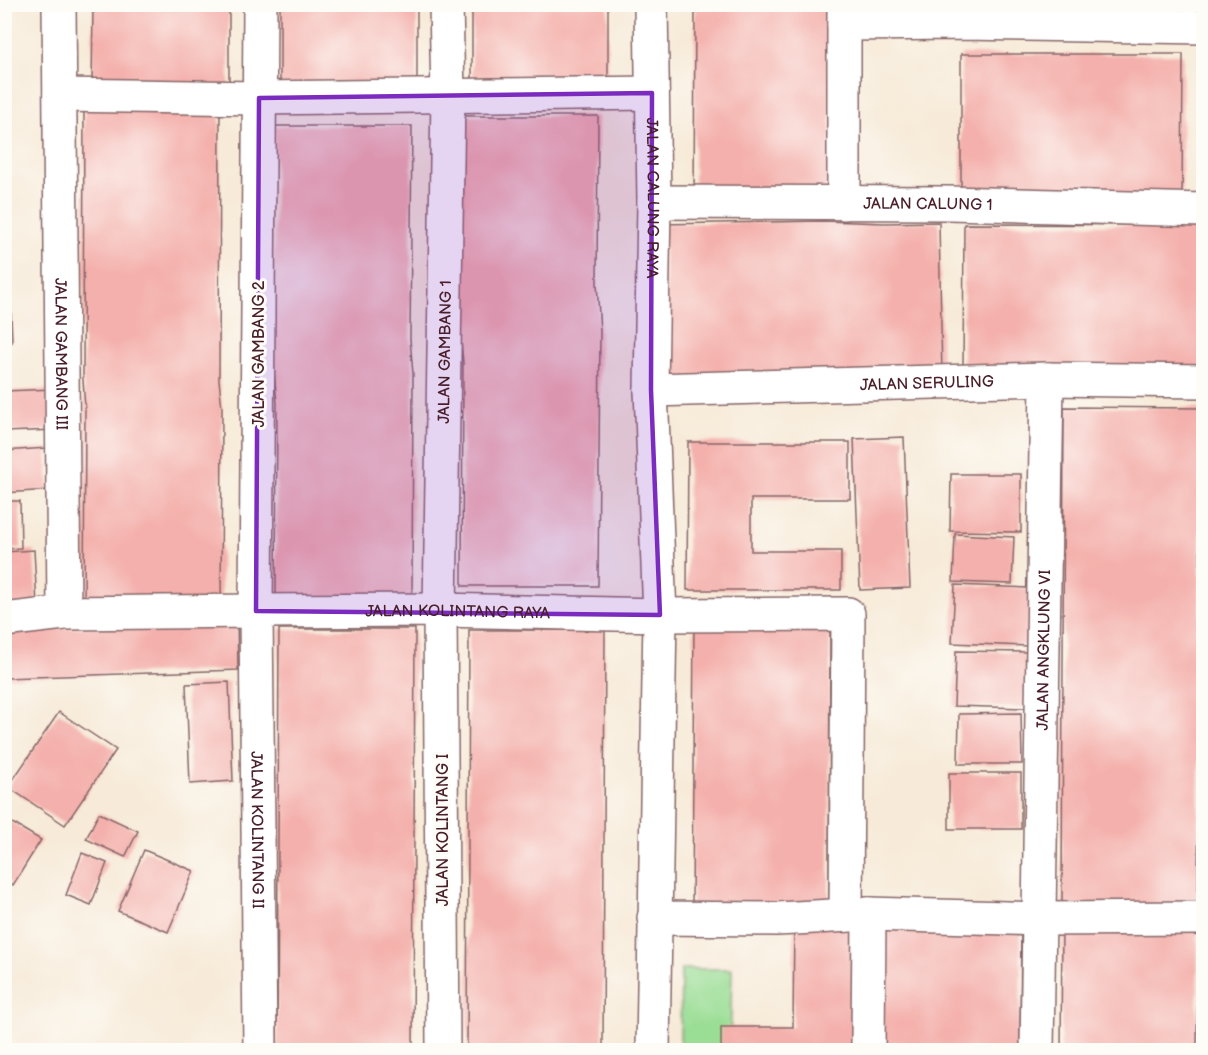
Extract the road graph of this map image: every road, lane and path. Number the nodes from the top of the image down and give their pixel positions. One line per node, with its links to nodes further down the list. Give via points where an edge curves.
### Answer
1 (59, 4): 8 (street, JALAN GAMBANG III)
2 (260, 4): 10 (street, JALAN GAMBANG 2)
3 (446, 4): 9 (street, JALAN GAMBANG 1)
4 (651, 4): 7 (street, JALAN CALUNG RAYA)
5 (844, 14): 6 (street, via 950,23); 12 (street)
6 (1203, 27)
7 (652, 93): 9 (street); 11 (street, JALAN CALUNG RAYA)
8 (60, 95): 10 (street); 19 (street, JALAN GAMBANG III)
9 (448, 96): 10 (street); 17 (street, JALAN GAMBANG 1)
10 (259, 98): 18 (street, JALAN GAMBANG 2)
11 (654, 202): 12 (street, JALAN CALUNG 1); 16 (street, JALAN CALUNG RAYA)
12 (844, 203): 13 (street, JALAN CALUNG 1)
13 (1203, 210)
14 (1047, 379): 15 (street, JALAN SERULING); 16 (street, JALAN SERULING); 25 (street, JALAN ANGKLUNG VI)
15 (1203, 381)
16 (651, 390): 20 (street, JALAN CALUNG RAYA)
17 (440, 610): 18 (street, JALAN KOLINTANG RAYA); 20 (street, JALAN KOLINTANG RAYA); 27 (street, JALAN KOLINTANG I)
18 (256, 611): 19 (street, JALAN KOLINTANG RAYA); 26 (street, JALAN KOLINTANG II)
19 (64, 613): 21 (street, JALAN KOLINTANG RAYA)
20 (660, 615): 22 (street, JALAN KOLINTANG RAYA, via 848,614); 23 (street, JALAN CALUNG RAYA)
21 (4, 620)
22 (857, 914): 23 (street, via 777,919); 25 (street); 29 (street)
23 (654, 918): 28 (street, JALAN CALUNG RAYA)
24 (1203, 918): 25 (street)
25 (1040, 919): 30 (street, JALAN ANGKLUNG VI)
26 (260, 1050)
27 (443, 1050)
28 (653, 1050)
29 (868, 1050)
30 (1037, 1050)

